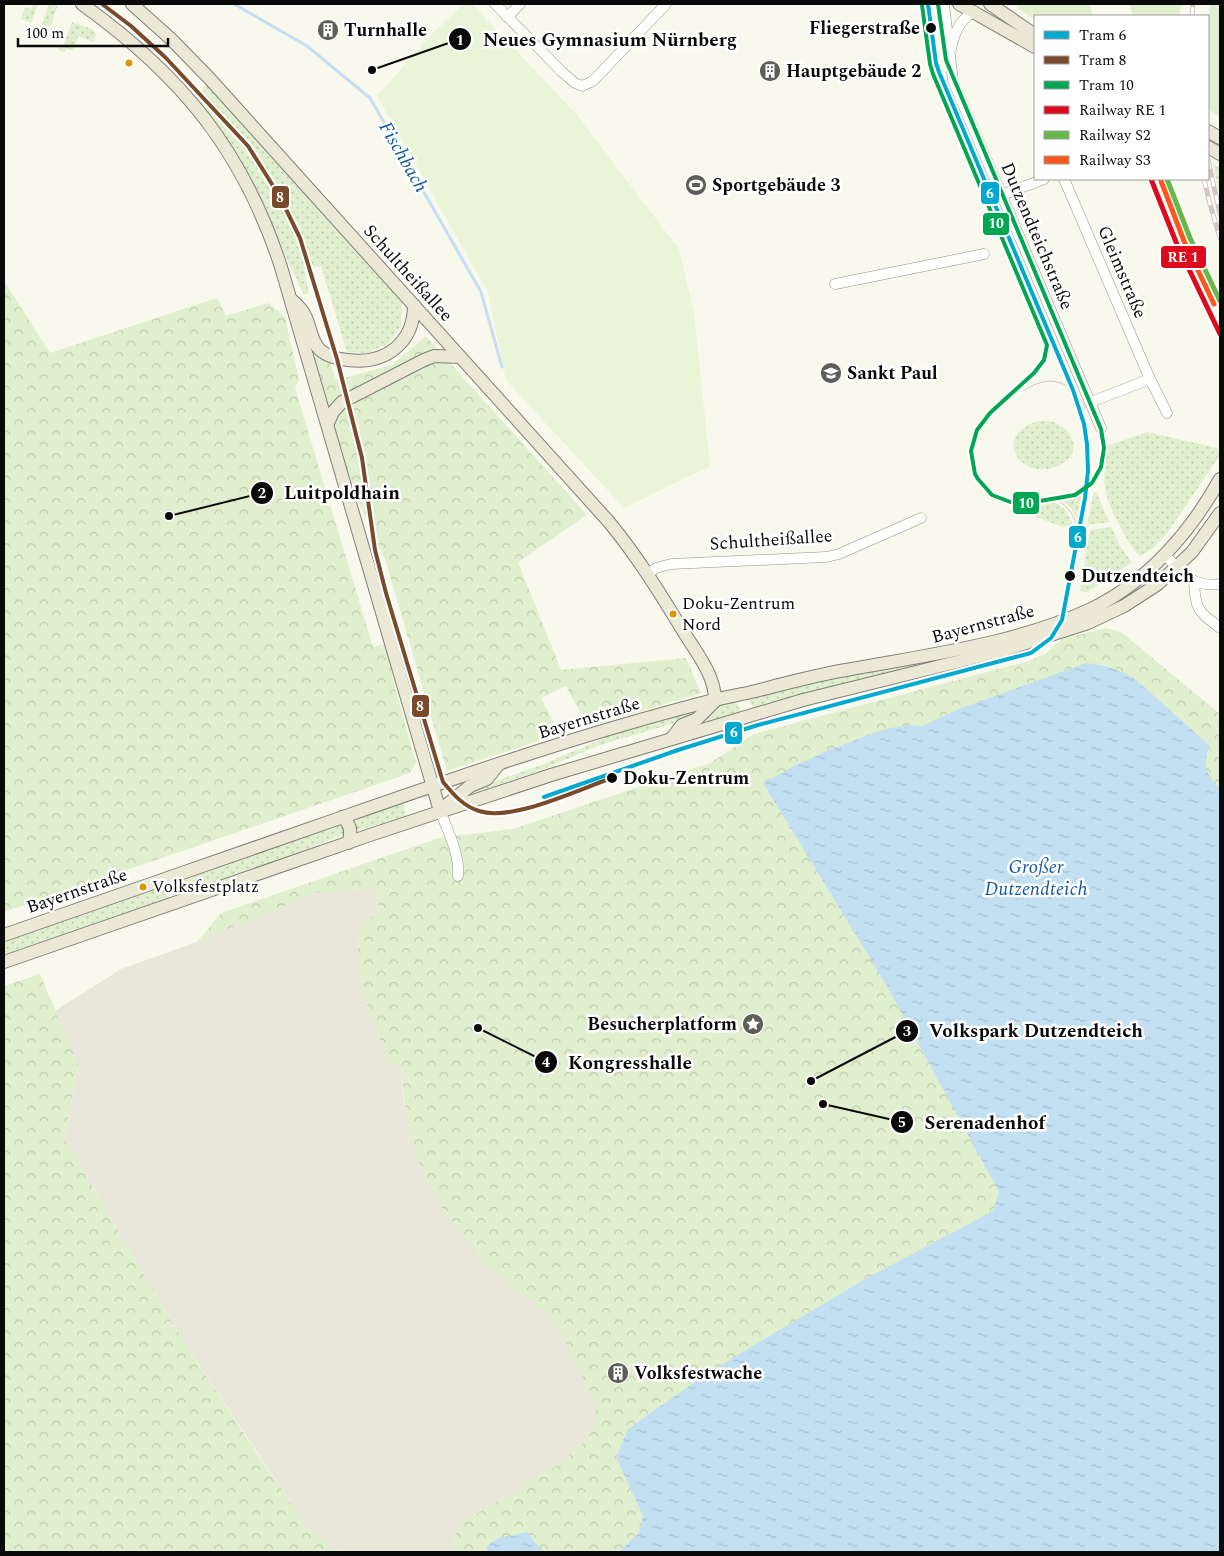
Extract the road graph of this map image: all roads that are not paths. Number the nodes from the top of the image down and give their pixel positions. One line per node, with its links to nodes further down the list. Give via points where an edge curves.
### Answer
1 (82, 4): 23 (main road, via 147,55 208,121 231,154 258,205 273,240)
2 (132, 4): 24 (main road, Schultheißallee, via 210,79)
3 (495, 4): 10 (street)
4 (520, 4): 10 (street)
5 (666, 4): 10 (street, via 593,81 582,86 562,72)
6 (944, 4): 13 (street, Dutzendteichstraße)
7 (959, 4): 9 (main road)
8 (990, 4): 11 (main road)
9 (974, 11): 12 (main road); 13 (street, Dutzendteichstraße, via 958,27)
10 (507, 17)
11 (1034, 34)
12 (1034, 46)
13 (949, 54): 20 (street, Dutzendteichstraße, via 953,81)
14 (1209, 132): 15 (main road)
15 (1220, 138)
16 (1209, 148): 17 (main road)
17 (1220, 154)
18 (1041, 180): 20 (street)
19 (1064, 180): 26 (street, Gleimstraße)
20 (1002, 195): 27 (street, Dutzendteichstraße)
21 (984, 254): 22 (street)
22 (834, 284)
23 (291, 299): 24 (main road, via 304,312 320,350 332,357 356,361 384,356 396,348 412,324); 29 (main road)
24 (414, 305): 25 (main road, Schultheißallee)
25 (460, 357): 29 (main road, via 434,356 412,366 342,402); 36 (main road, Schultheißallee, via 608,522)
26 (1150, 379): 27 (street); 28 (street, Gleimstraße)
27 (1091, 402): 30 (street, Dutzendteichstraße)
28 (1167, 413)
29 (328, 423): 43 (main road)
30 (1101, 428)
31 (1220, 479): 34 (main road, Bayernstraße)
32 (1220, 513): 35 (main road, Bayernstraße)
33 (921, 518): 36 (street, Schultheißallee, via 826,557 671,564)
34 (1165, 555): 35 (street); 40 (main road, Bayernstraße, via 1118,594 1062,620 948,652 834,672)
35 (1177, 568): 37 (street); 41 (main road, Bayernstraße, via 1124,606 1061,633 803,700)
36 (648, 574): 40 (main road, Schultheißallee, via 707,672 715,690)
37 (1194, 581): 38 (street); 39 (street, via 1198,609)
38 (1220, 584)
39 (1220, 628)
40 (715, 700): 41 (main road, via 697,719 682,725); 42 (main road, Bayernstraße)
41 (671, 739): 44 (main road, Bayernstraße)
42 (499, 764): 43 (main road, Bayernstraße); 44 (main road, via 486,779 470,786)
43 (433, 786): 44 (main road); 45 (main road, Bayernstraße)
44 (440, 812): 46 (main road, Bayernstraße); 47 (street, via 457,859)
45 (342, 818): 46 (main road, via 350,827); 48 (main road, Bayernstraße)
46 (348, 843): 49 (main road, Bayernstraße)
47 (458, 876)
48 (4, 935)
49 (4, 962)

